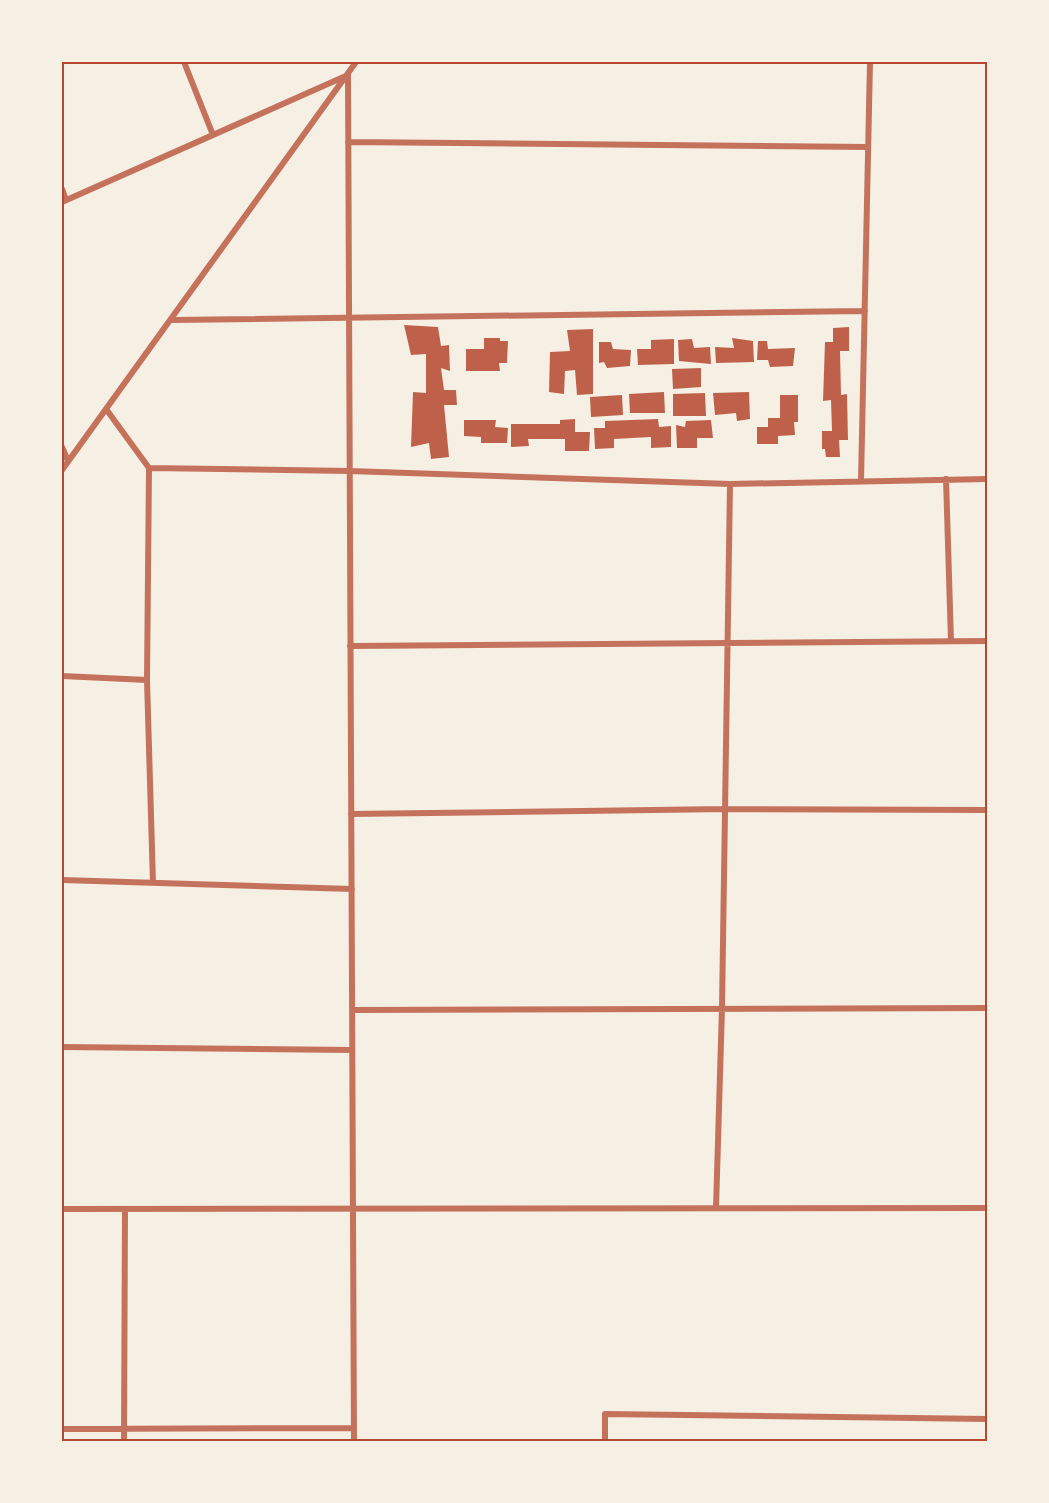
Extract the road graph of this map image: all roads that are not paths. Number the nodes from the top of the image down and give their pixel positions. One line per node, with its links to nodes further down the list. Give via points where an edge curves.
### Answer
1 (184, 62): 5 (street)
2 (356, 62): 4 (street)
3 (870, 62): 7 (street)
4 (348, 75): 5 (street); 6 (street); 12 (street)
5 (213, 135): 9 (street)
6 (348, 142): 7 (street); 11 (street)
7 (868, 147): 10 (street)
8 (62, 189): 9 (street)
9 (64, 201)
10 (865, 311): 11 (street); 21 (street)
11 (349, 318): 12 (street); 18 (street)
12 (171, 320): 13 (street)
13 (106, 409): 15 (street); 16 (street)
14 (62, 447): 15 (street)
15 (68, 461): 17 (street)
16 (149, 468): 18 (street); 28 (street)
17 (62, 470)
18 (350, 471): 22 (street); 26 (street)
19 (946, 479): 20 (street); 21 (street); 23 (street)
20 (987, 479)
21 (861, 481): 22 (street)
22 (730, 484): 25 (street)
23 (951, 641): 24 (street); 25 (street)
24 (987, 641)
25 (729, 644): 26 (street); 29 (street)
26 (350, 646): 31 (street)
27 (62, 676): 28 (street)
28 (147, 680): 33 (street)
29 (726, 809): 30 (street); 31 (street); 35 (street)
30 (987, 810)
31 (351, 814): 34 (street)
32 (62, 880): 33 (street)
33 (153, 883): 34 (street)
34 (352, 889): 37 (street)
35 (722, 1008): 36 (street); 37 (street); 40 (street)
36 (987, 1008)
37 (352, 1010): 39 (street)
38 (62, 1047): 39 (street)
39 (352, 1050): 44 (street)
40 (716, 1208): 41 (street); 44 (street)
41 (987, 1208)
42 (62, 1209): 43 (street)
43 (125, 1209): 44 (street); 46 (street)
44 (353, 1209): 47 (street)
45 (987, 1419): 51 (street, via 605,1414)
46 (124, 1428): 47 (street); 48 (street); 49 (street)
47 (354, 1428): 50 (street)
48 (62, 1429)
49 (124, 1442)
50 (354, 1442)
51 (605, 1442)

